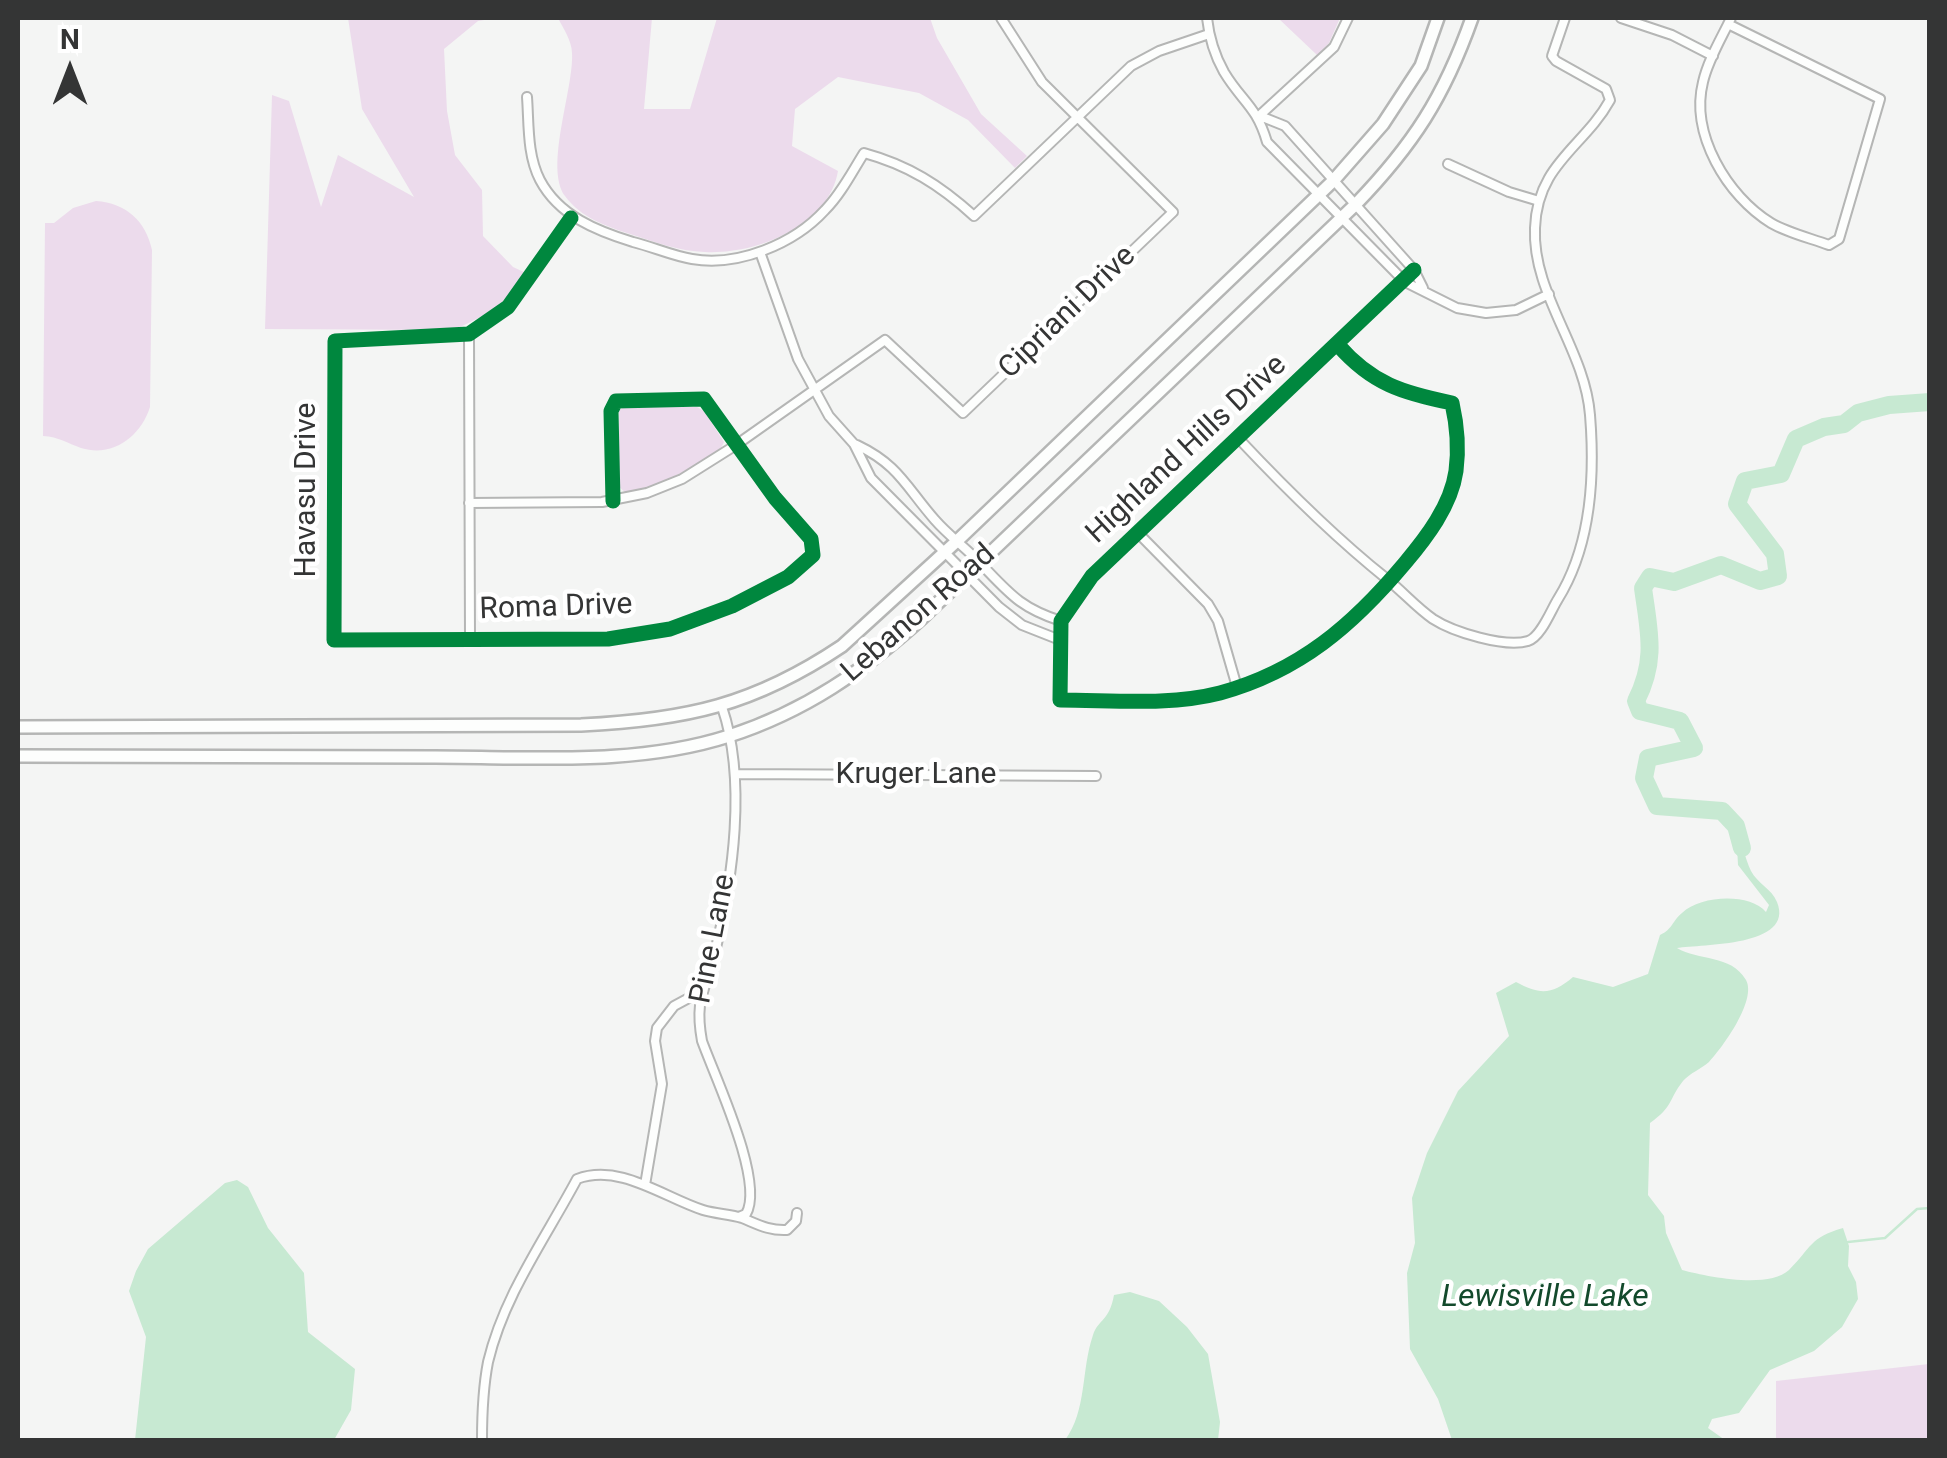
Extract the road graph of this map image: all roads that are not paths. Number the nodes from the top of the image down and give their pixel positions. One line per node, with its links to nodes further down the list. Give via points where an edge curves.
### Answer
1 (1001, 18): 13 (street, via 1042,82)
2 (1207, 18): 9 (street)
3 (1348, 18): 12 (street, via 1334,48)
4 (1438, 18): 15 (main road, Lebanon Road, via 1421,66 1383,124)
5 (1472, 18): 18 (main road, Lebanon Road, via 1431,112 1398,161)
6 (1565, 18): 17 (street, via 1552,56 1610,94 1562,156)
7 (1622, 18): 10 (street)
8 (1729, 21): 10 (street); 10 (street, via 1880,99 1839,239 1829,245 1766,220 1721,172 1700,118 1702,83)
9 (1209, 34): 12 (street, via 1224,72); 13 (street, via 1131,66)
10 (1713, 56)
11 (527, 97): 20 (street, via 540,181)
12 (1259, 116): 15 (street, via 1285,126); 16 (street, via 1267,142)
13 (1077, 117): 21 (street, via 974,216 925,177 864,153 825,210); 28 (street, Cipriani Drive, via 1173,212 963,413 885,340)
14 (1448, 164): 17 (street)
15 (1333, 181): 16 (main road, Lebanon Road); 18 (street)
16 (1321, 194): 19 (street); 35 (main road, Lebanon Road)
17 (1539, 201): 25 (street, via 1537,258)
18 (1355, 206): 19 (main road, Lebanon Road); 22 (street)
19 (1343, 217): 23 (street); 37 (main road, Lebanon Road)
20 (571, 218): 21 (street, via 694,260); 26 (street, via 508,307)
21 (760, 252): 28 (street)
22 (1414, 270): 23 (street, Highland Hills Drive); 24 (street)
23 (1405, 282): 24 (street); 27 (street, Highland Hills Drive)
24 (1423, 288): 25 (street, via 1457,308 1486,313 1516,310)
25 (1550, 294): 39 (street, via 1590,414 1591,480 1580,549 1564,590 1531,641 1491,640 1433,618)
26 (469, 334): 33 (street); 42 (street, Havasu Drive, via 335,341)
27 (1338, 345): 29 (street, Highland Hills Drive); 39 (street, via 1388,387 1452,402 1456,474 1424,540)
28 (812, 389): 30 (street); 31 (street)
29 (1239, 438): 34 (street, Highland Hills Drive); 39 (street, via 1338,541)
30 (854, 444): 35 (street, via 906,480); 36 (street, via 871,478)
31 (736, 445): 32 (street, via 682,479); 32 (street, via 704,400 616,401); 41 (street, Roma Drive, via 811,539 808,560 788,577 670,629 608,639)
32 (613, 501): 33 (street)
33 (470, 503): 41 (street)
34 (1138, 534): 40 (street, Highland Hills Drive, via 1092,576); 44 (street, via 1208,604)
35 (957, 541): 36 (main road, Lebanon Road); 37 (street)
36 (944, 554): 38 (street); 45 (main road, Lebanon Road, via 842,646 770,689)
37 (980, 563): 38 (main road, Lebanon Road); 40 (street, via 1010,597)
38 (966, 576): 43 (street, via 1022,625); 47 (main road, Lebanon Road, via 871,664 814,700)
39 (1390, 581): 44 (street, via 1313,651)
40 (1062, 621): 43 (street, Highland Hills Drive)
41 (470, 639): 42 (street, Roma Drive)
42 (334, 640)
43 (1060, 640): 44 (street, Highland Hills Drive, via 1060,700 1178,700)
44 (1237, 687)
45 (722, 708): 46 (main road, Lebanon Road, via 581,725); 47 (street, Pine Lane)
46 (18, 727)
47 (732, 736): 48 (main road, Lebanon Road, via 686,748 578,757); 49 (street, Pine Lane)
48 (18, 756)
49 (737, 774): 50 (street, Kruger Lane); 51 (street, Pine Lane, via 715,954)
50 (1096, 776)
51 (700, 992): 52 (street, via 674,1006 657,1028 662,1084); 54 (street, Pine Lane, via 702,1041 752,1185 751,1206)
52 (645, 1186): 54 (street); 55 (street, via 594,1173 577,1179 498,1329)
53 (797, 1212): 54 (street, via 796,1222 783,1231)
54 (739, 1217)
55 (482, 1440)

